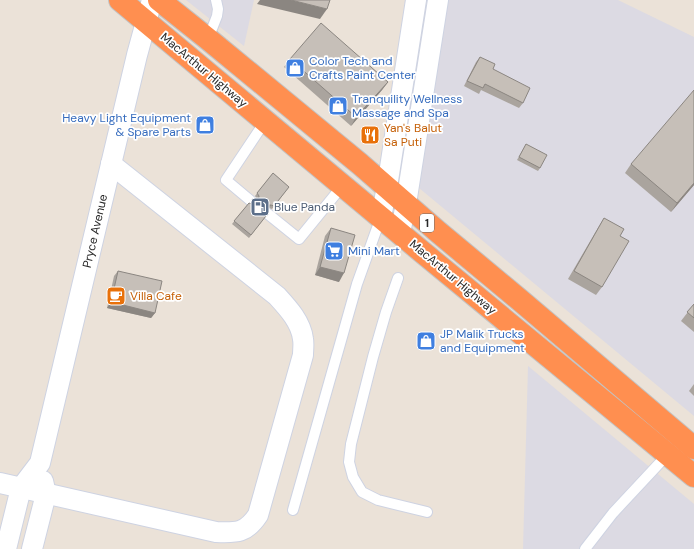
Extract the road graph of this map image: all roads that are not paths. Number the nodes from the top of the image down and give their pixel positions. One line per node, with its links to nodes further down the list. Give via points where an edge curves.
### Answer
1 (120, 0): 7 (highway, MacArthur Highway / 1)
2 (152, 0): 7 (street, Pryce Avenue)
3 (158, 0): 8 (highway, MacArthur Highway / 1)
4 (216, 0): 8 (lane, via 217,16)
5 (416, 0): 12 (street)
6 (438, 0): 14 (street)
7 (146, 22): 9 (highway, MacArthur Highway / 1); 10 (street, Pryce Avenue)
8 (208, 39): 12 (highway, MacArthur Highway / 1)
9 (266, 120): 11 (highway, MacArthur Highway / 1); 13 (lane, via 226,180)
10 (111, 164): 20 (street, Pryce Avenue); 24 (street, via 277,296 298,323 303,338 303,355 258,515 252,524 242,531 216,532)
11 (342, 185): 15 (lane, via 299,238); 16 (highway, MacArthur Highway / 1)
12 (387, 187): 14 (highway, MacArthur Highway / 1); 16 (street)
13 (251, 201)
14 (406, 204): 17 (street); 19 (highway, MacArthur Highway / 1, via 521,300)
15 (268, 214)
16 (381, 217): 17 (highway, MacArthur Highway / 1); 25 (lane, via 357,284)
17 (400, 234): 19 (highway, MacArthur Highway / 1)
18 (398, 278): 26 (lane, via 373,357 351,444 349,462 353,477 362,492 378,500)
19 (682, 447): 21 (highway, MacArthur Highway / 1); 29 (lane, via 613,513)
20 (40, 463): 23 (street, Pryce Avenue); 24 (street, Pryce Avenue)
21 (694, 476)
22 (0, 483): 23 (street)
23 (21, 488): 24 (street); 27 (street, Pryce Avenue)
24 (46, 494): 28 (street, Pryce Avenue)
25 (293, 510)
26 (427, 512)
27 (6, 549)
28 (32, 549)
29 (584, 549)

